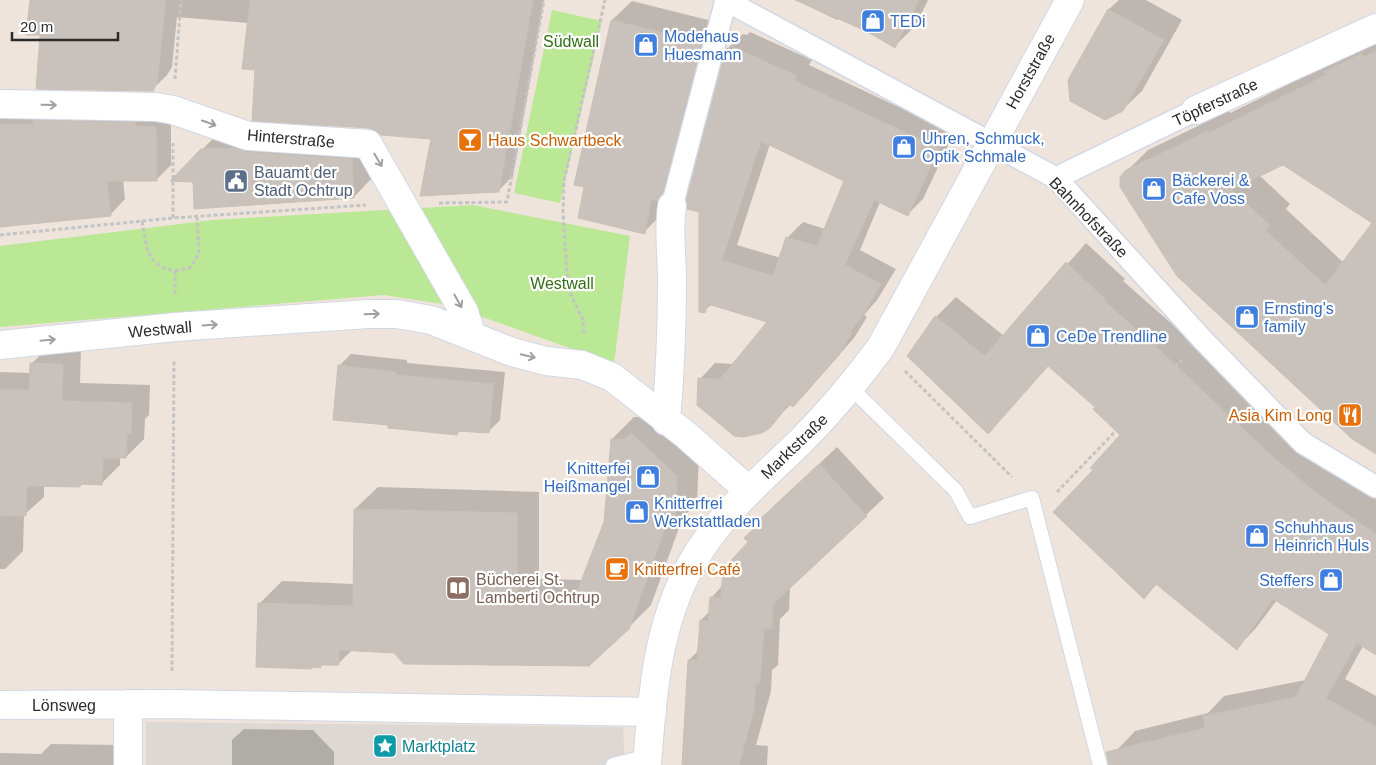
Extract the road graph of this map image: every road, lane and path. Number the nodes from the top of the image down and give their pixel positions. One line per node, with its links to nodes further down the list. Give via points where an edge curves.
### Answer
1 (544, 0): 10 (path, via 507,202)
2 (605, 0): 20 (path, via 564,180 568,288 584,320)
3 (726, 0): 8 (street, Bahnhofstraße); 11 (street)
4 (1070, 0): 8 (street, Horststraße)
5 (1376, 28): 7 (street, Töpferstraße)
6 (0, 104): 10 (street, Hinterstraße, one-way to 10, via 156,107 248,136 368,144)
7 (1196, 110): 9 (street, Töpferstraße)
8 (990, 142): 9 (street, Bahnhofstraße); 19 (street, Marktstraße)
9 (1056, 178): 24 (street, Bahnhofstraße, via 1202,339 1303,443)
10 (403, 202): 12 (path); 17 (street, Hinterstraße, one-way to 17, via 464,312)
11 (672, 206): 23 (street, via 669,226 672,276 670,376)
12 (197, 217): 13 (path); 15 (path, via 199,253 191,267)
13 (142, 220): 14 (path); 15 (path, via 150,258 163,269)
14 (0, 235)
15 (175, 272): 16 (path)
16 (174, 327): 17 (street, Westwall, one-way to 17, via 397,314 431,320); 18 (street, Westwall, one-way to 16); 28 (path)
17 (472, 336): 20 (street, Westwall, one-way to 20, via 520,355)
18 (0, 345)
19 (881, 347): 21 (street, Marktstraße); 26 (path)
20 (582, 365): 23 (street, Westwall, via 612,377)
21 (851, 388): 25 (street, Marktstraße); 26 (lane, via 956,491 970,517)
22 (1133, 413): 26 (path, via 1045,504)
23 (666, 421): 25 (street, Westwall)
24 (1376, 487)
25 (748, 490): 30 (street, Marktstraße, via 714,530 692,563 673,604 660,649)
26 (1032, 498): 34 (lane)
27 (128, 704): 28 (street); 29 (street, Lönsweg); 32 (street)
28 (172, 704): 30 (street)
29 (0, 705)
30 (652, 712): 31 (street, Marktstraße)
31 (648, 760): 33 (lane)
32 (128, 765)
33 (613, 765)
34 (1100, 765)

